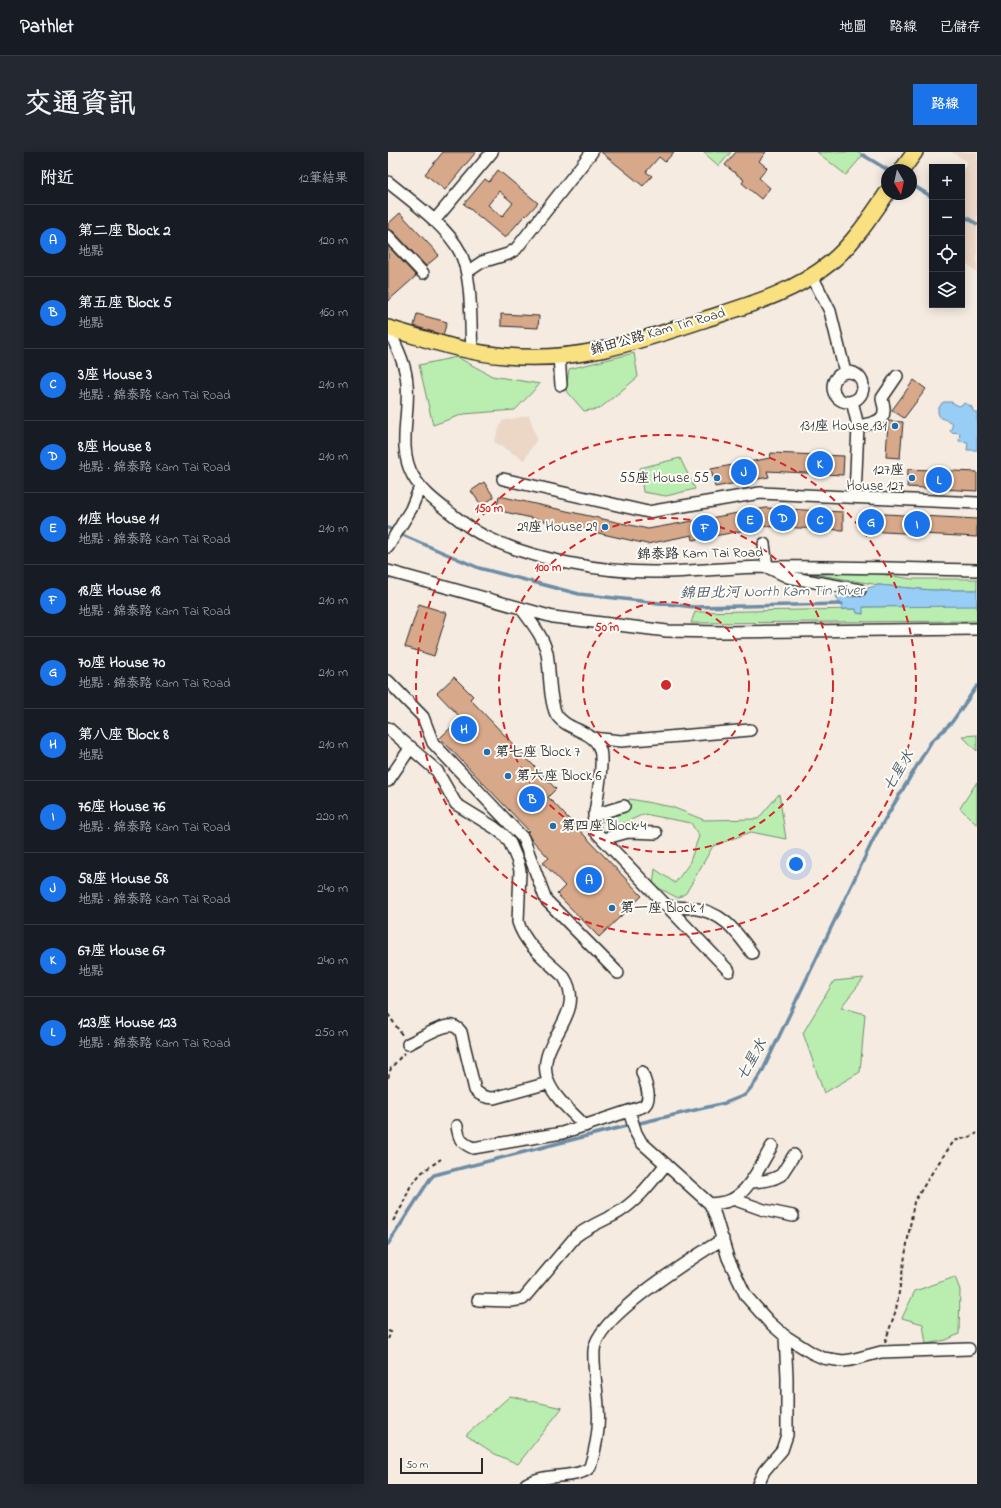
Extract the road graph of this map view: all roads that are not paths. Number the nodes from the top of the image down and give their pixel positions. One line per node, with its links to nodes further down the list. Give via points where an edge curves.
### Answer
1 (492, 152): 7 (street)
2 (592, 152): 9 (street, via 516,249)
3 (915, 152): 4 (main road)
4 (906, 164)
5 (388, 182): 7 (street)
6 (882, 200): 11 (main road, 錦田公路 Kam Tin Road, via 849,245)
7 (434, 221): 9 (street, via 460,251)
8 (388, 236): 10 (street)
9 (467, 272): 13 (street)
10 (423, 273)
11 (812, 276): 14 (main road, 錦田公路 Kam Tin Road, via 751,304 634,342 598,351); 15 (street, via 830,310)
12 (388, 328): 13 (main road, 錦田公路 Kam Tin Road); 21 (street, 錦泰路 Kam Tai Road, via 405,368 406,457)
13 (472, 351): 14 (main road, 錦田公路 Kam Tin Road, via 506,356)
14 (559, 356): 17 (street)
15 (845, 372): 18 (street, via 859,376 863,385 860,395); 18 (street, via 836,377 832,386 838,399)
16 (897, 376): 19 (street, via 882,398 885,410 880,420)
17 (561, 385)
18 (852, 401): 19 (street)
19 (858, 426): 22 (street)
20 (503, 479): 22 (street, via 648,512 760,493)
21 (420, 487): 25 (street, via 411,509); 26 (street, 錦泰路 Kam Tai Road, via 450,513 484,536 532,554 566,562 604,569 658,572)
22 (856, 496): 23 (street)
23 (977, 503)
24 (764, 544): 26 (street)
25 (388, 547)
26 (766, 567): 27 (street, 錦泰路 Kam Tai Road); 29 (street, via 788,577)
27 (977, 570)
28 (388, 571): 30 (street)
29 (860, 590)
30 (521, 608): 31 (street, via 553,617 667,631); 35 (street, via 544,643 557,715 565,723)
31 (977, 629)
32 (388, 681): 45 (street, via 423,718 433,743 524,838 546,900)
33 (388, 728): 36 (street)
34 (750, 730): 35 (street, via 621,741)
35 (592, 738): 39 (street, via 599,747 602,758)
36 (411, 747): 37 (street); 48 (street, via 437,771 456,804 504,835 515,852 520,871 520,929 529,944 564,977 571,997 569,1009 547,1055 545,1071)
37 (388, 782)
38 (624, 806): 39 (street)
39 (594, 815): 41 (street, via 595,832)
40 (656, 833): 41 (street, via 628,832)
41 (603, 839): 42 (street)
42 (667, 906): 43 (street, via 700,910 718,916 728,923); 44 (street)
43 (752, 953)
44 (729, 971)
45 (618, 973)
46 (408, 1044): 48 (street, via 444,1026 457,1028 461,1032 472,1084 479,1094 488,1098)
47 (642, 1072): 49 (street, via 648,1101 644,1106)
48 (548, 1083): 51 (street, via 556,1096)
49 (629, 1111): 51 (street); 54 (street, via 641,1142)
50 (457, 1126): 51 (street, via 463,1144 473,1148 562,1133)
51 (585, 1126)
52 (772, 1146): 55 (street)
53 (794, 1155): 55 (street, via 777,1177 768,1181)
54 (666, 1164): 57 (street); 60 (street, via 628,1206 576,1236 523,1299 511,1302)
55 (751, 1182): 56 (street)
56 (733, 1199): 57 (street); 58 (street, via 764,1210)
57 (710, 1204): 59 (street)
58 (793, 1216)
59 (723, 1239): 61 (street, via 731,1265 746,1296); 63 (street, via 680,1266 618,1313 596,1340 594,1351 598,1429 590,1467 583,1472 538,1478)
60 (478, 1300)
61 (785, 1336): 62 (street, via 812,1353 834,1361 851,1360 881,1352); 64 (street, via 787,1436 782,1450 764,1471)
62 (970, 1349)
63 (526, 1484)
64 (758, 1484)

